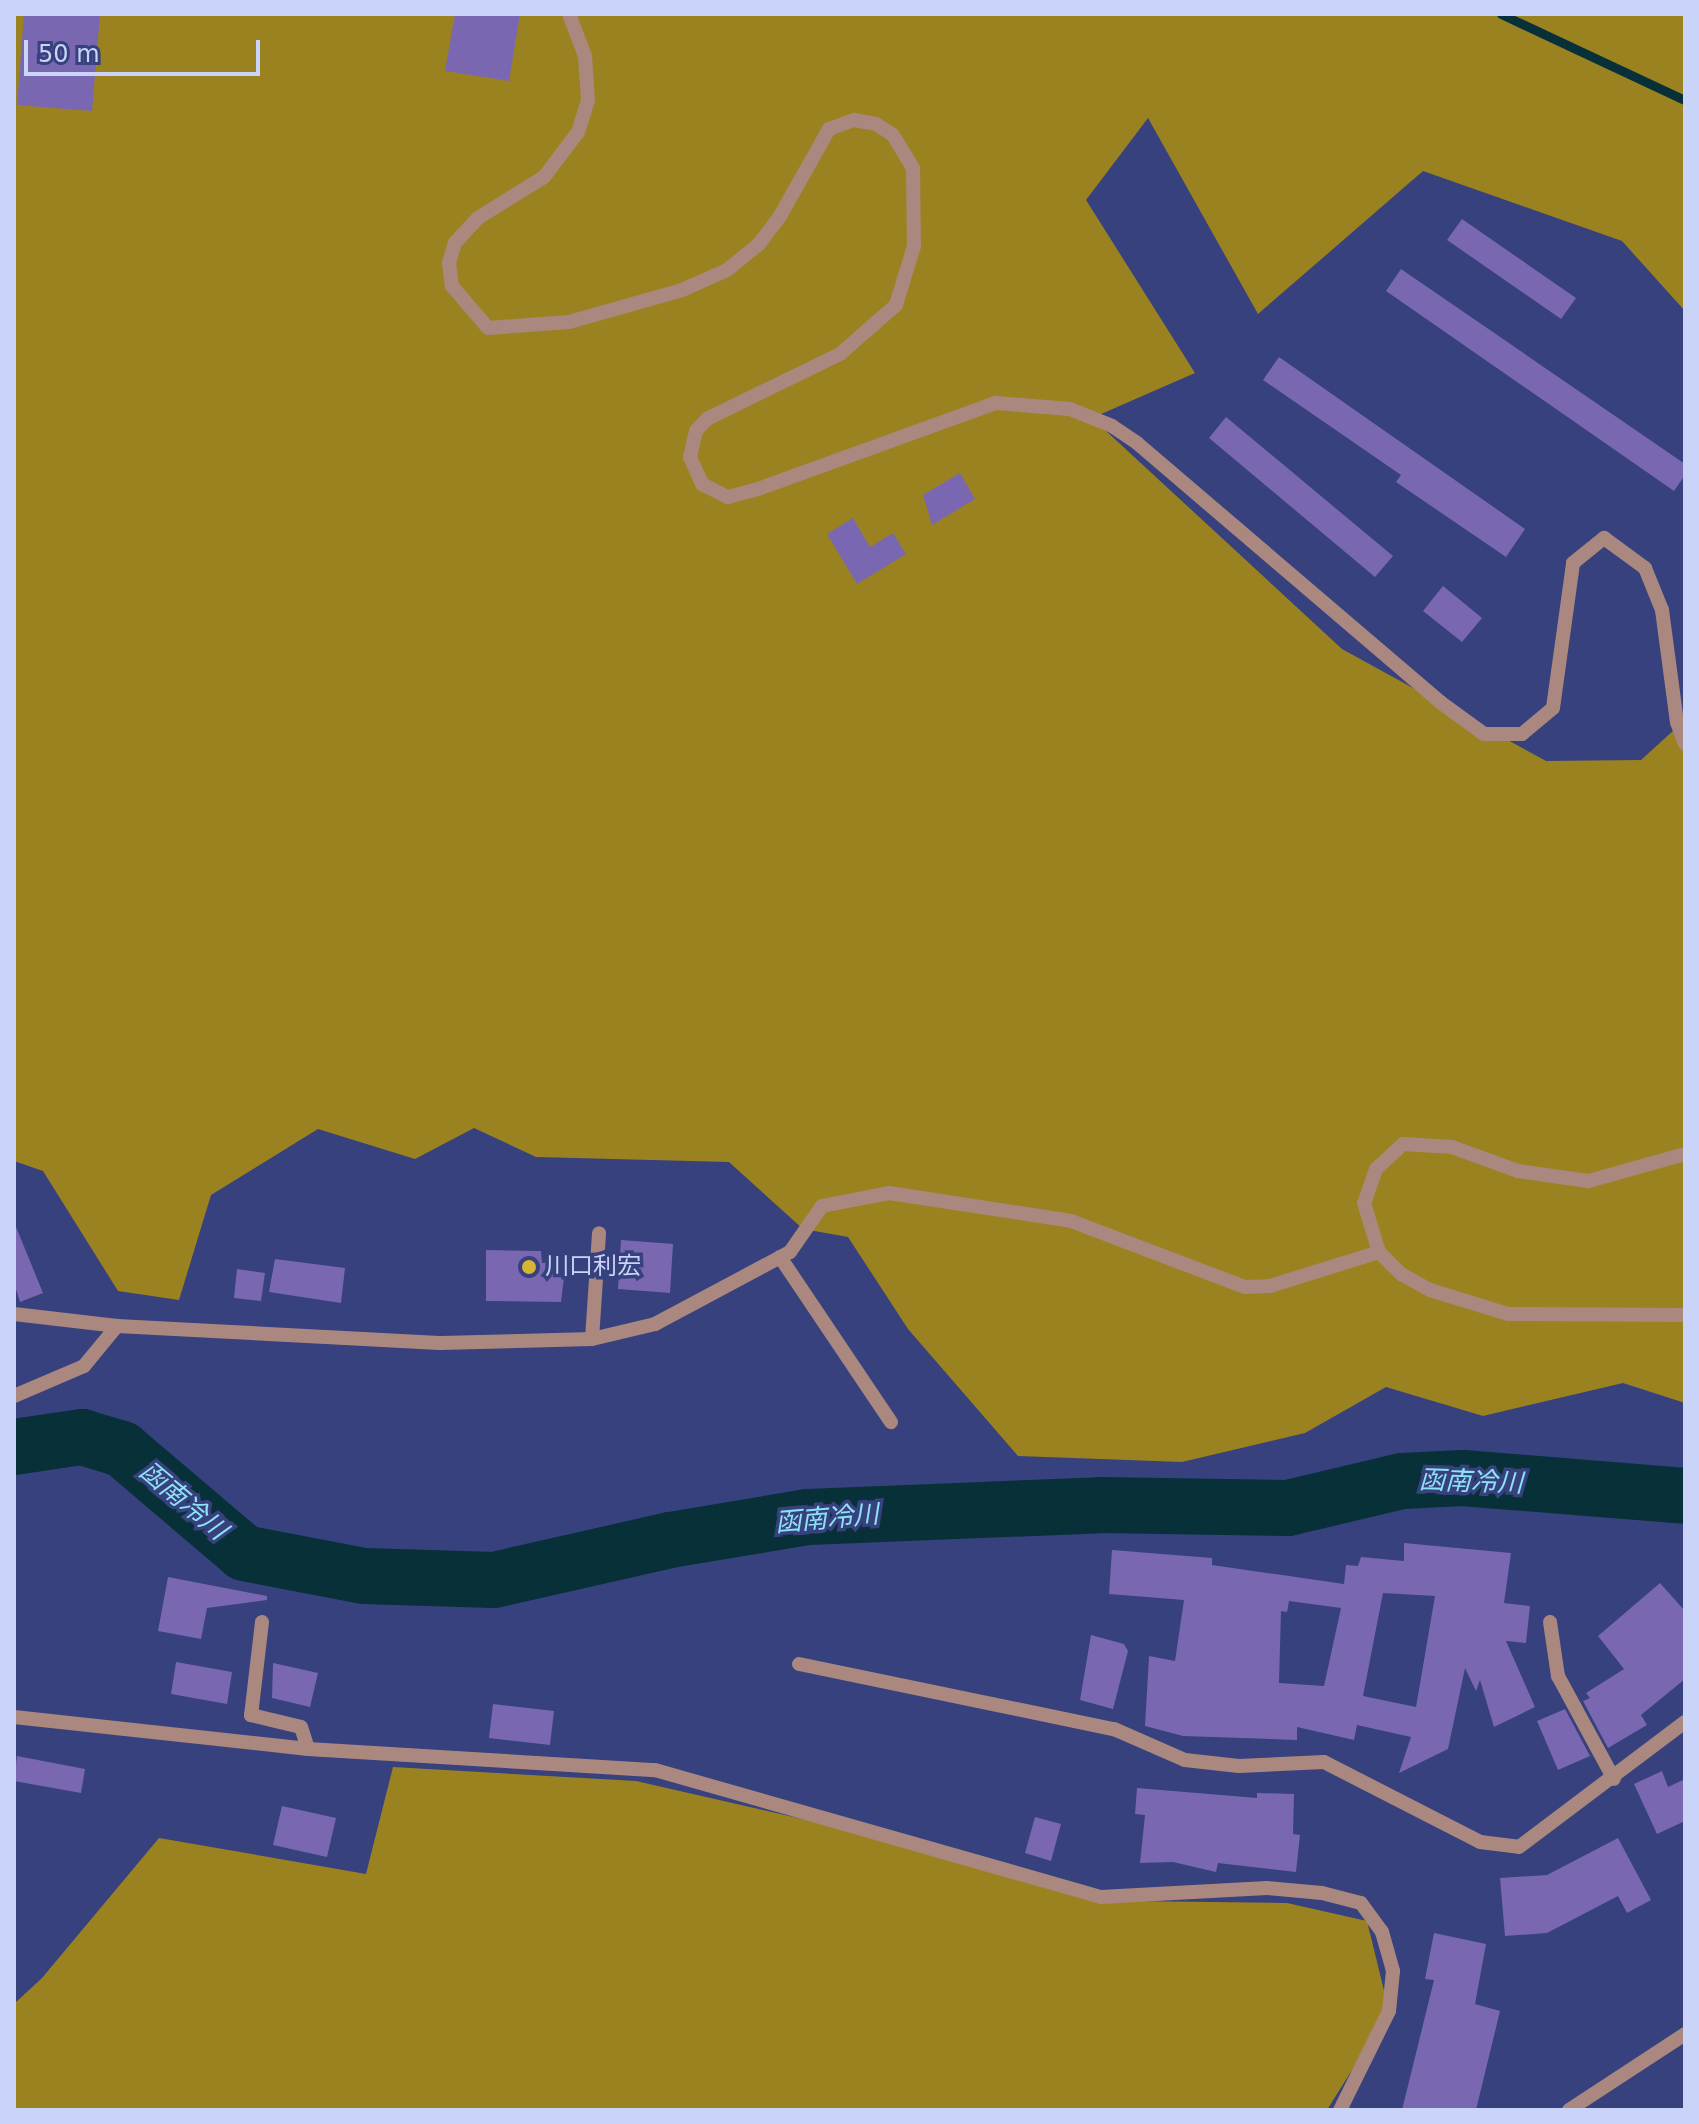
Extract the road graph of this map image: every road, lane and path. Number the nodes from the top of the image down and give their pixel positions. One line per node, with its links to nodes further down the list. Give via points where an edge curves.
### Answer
1 (569, 14): 2 (street, via 585,56 588,100 578,132 544,177 478,218 455,243 449,263 452,286 488,328 569,322 682,290 727,270 759,244 780,216 829,129 854,120 876,124 893,135 913,168 914,246 896,305 840,354 707,419 696,431 690,457 702,484 728,497 758,489 996,403 1070,409 1137,443 1484,734 1522,734 1553,708 1573,563 1604,538 1645,568 1662,610 1677,722)
2 (1685, 744)
3 (1685, 1154): 5 (street, via 1588,1181 1518,1171 1452,1147 1403,1144 1376,1169 1364,1203)
4 (599, 1233): 10 (street)
5 (1379, 1252): 6 (street, via 1270,1286 1245,1287 1071,1221 889,1193 822,1206 790,1252); 8 (street, via 1401,1274 1430,1290 1508,1314)
6 (780, 1257): 10 (street, via 655,1324); 12 (street)
7 (14, 1314): 9 (street)
8 (1685, 1315)
9 (117, 1326): 10 (street, via 440,1343); 11 (street, via 84,1366)
10 (592, 1339)
11 (14, 1396)
12 (891, 1422)
13 (262, 1622): 18 (street, via 251,1715 301,1727)
14 (1550, 1622): 19 (street, via 1558,1676)
15 (799, 1664): 19 (street, via 1114,1729 1185,1760 1239,1766 1324,1762 1480,1842 1506,1846 1519,1847)
16 (14, 1717): 18 (street)
17 (1685, 1722): 19 (street)
18 (308, 1749): 21 (street, via 655,1770 1101,1897 1267,1888 1361,1903 1382,1932 1393,1971 1389,2011)
19 (1614, 1779)
20 (1685, 2034): 22 (street)
21 (1340, 2110)
22 (1569, 2110)

